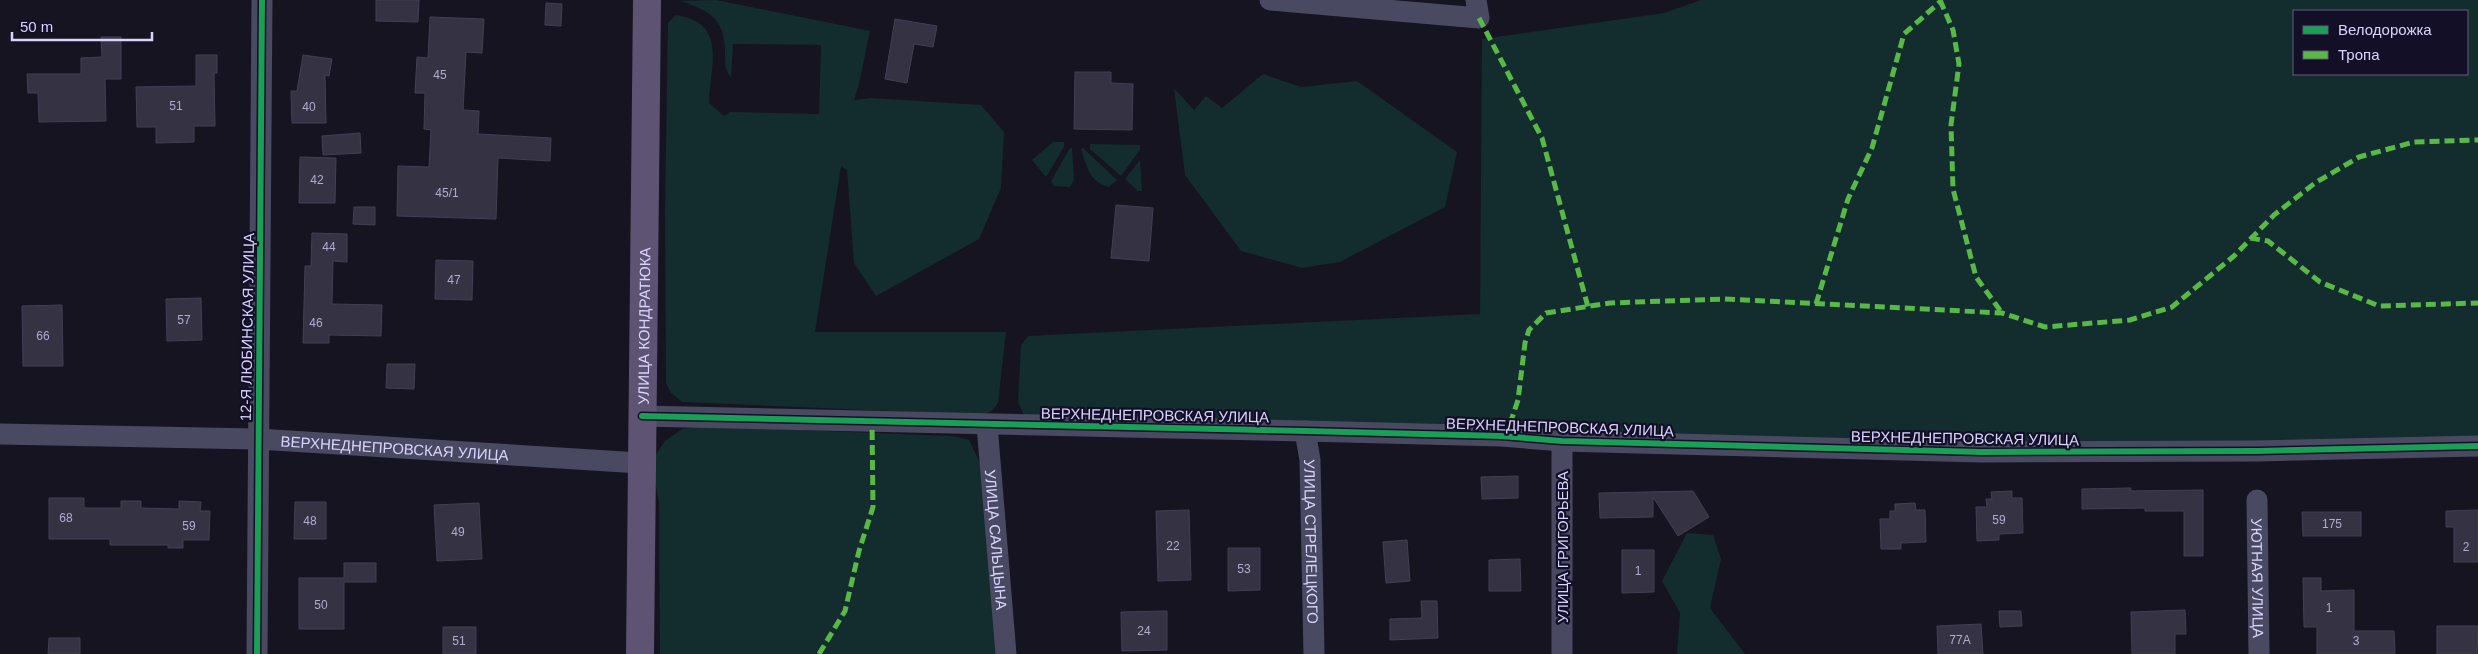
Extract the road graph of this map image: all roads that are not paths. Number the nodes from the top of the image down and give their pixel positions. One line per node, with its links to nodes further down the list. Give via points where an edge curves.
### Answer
1 (262, 0): 9 (street, 12-Я ЛЮБИНСКАЯ УЛИЦА)
2 (647, 0): 5 (main road, УЛИЦА КОНДРАТЮКА)
3 (1270, 0): 4 (street)
4 (1478, 9)
5 (642, 416): 6 (street, ВЕРХНЕДНЕПРОВСКАЯ УЛИЦА); 12 (main road, УЛИЦА КОНДРАТЮКА)
6 (987, 425): 7 (street, ВЕРХНЕДНЕПРОВСКАЯ УЛИЦА); 16 (street, УЛИЦА САЛЬЦЫНА)
7 (1305, 431): 10 (street, ВЕРХНЕДНЕПРОВСКАЯ УЛИЦА, via 1501,436); 17 (street, УЛИЦА СТРЕЛЕЦКОГО, via 1310,460)
8 (0, 434): 9 (street, ВЕРХНЕДНЕПРОВСКАЯ УЛИЦА)
9 (258, 439): 12 (street, ВЕРХНЕДНЕПРОВСКАЯ УЛИЦА); 14 (street, 12-Я ЛЮБИНСКАЯ УЛИЦА)
10 (1562, 441): 11 (street, ВЕРХНЕДНЕПРОВСКАЯ УЛИЦА, via 1981,452 2257,452); 18 (street, УЛИЦА ГРИГОРЬЕВА)
11 (2478, 446)
12 (640, 463): 15 (main road, УЛИЦА КОНДРАТЮКА)
13 (2257, 500): 19 (street, УЮТНАЯ УЛИЦА)
14 (257, 654)
15 (640, 654)
16 (1006, 654)
17 (1314, 654)
18 (1562, 654)
19 (2259, 654)

